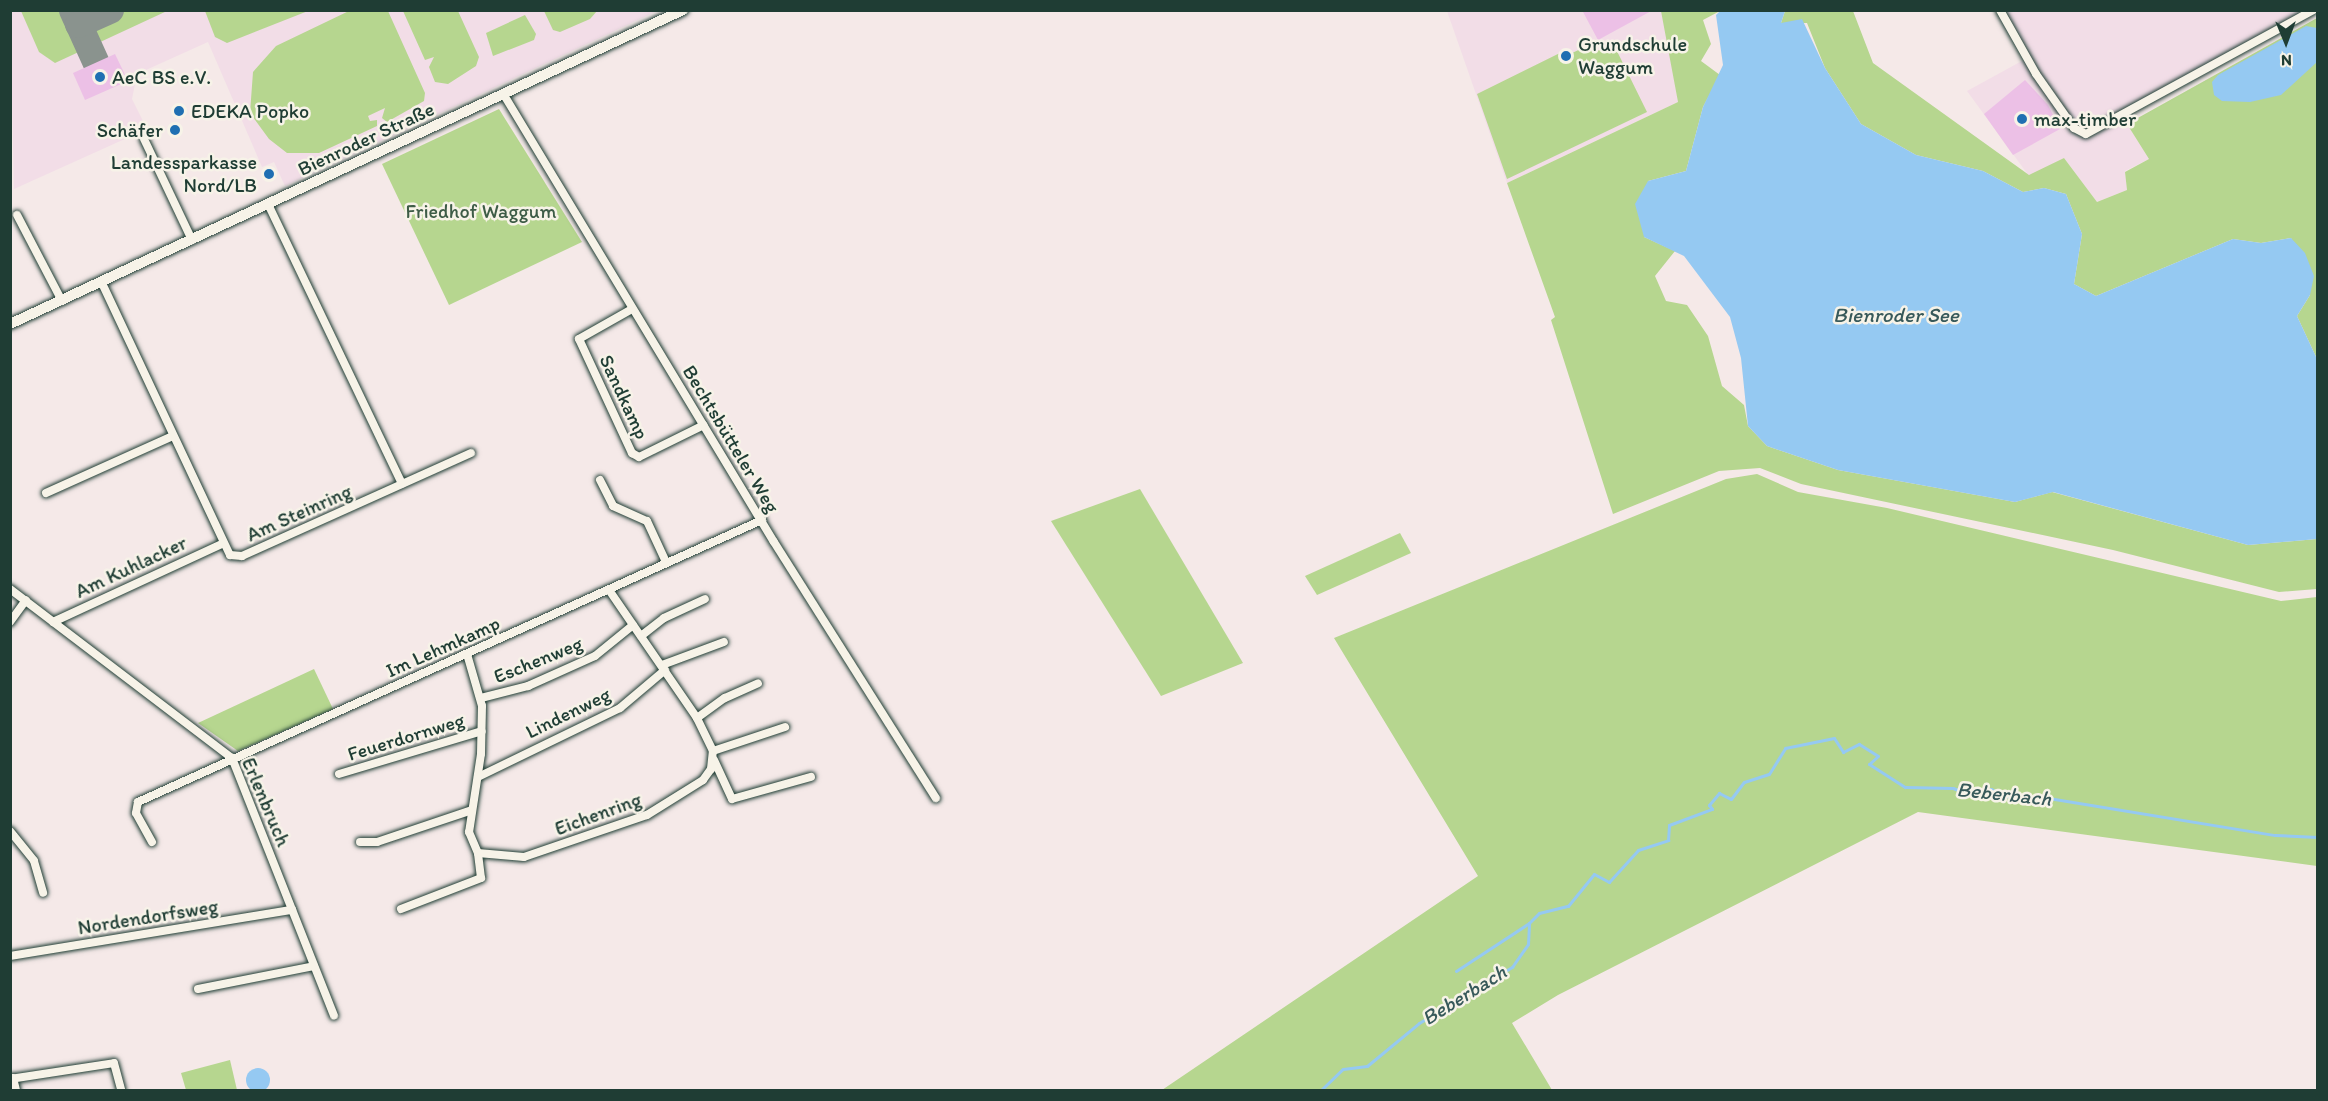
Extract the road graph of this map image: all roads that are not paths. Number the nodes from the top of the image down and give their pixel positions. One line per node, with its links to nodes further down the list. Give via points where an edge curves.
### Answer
1 (683, 10): 4 (street, Bienroder Straße)
2 (2000, 10): 3 (street, via 2036,74 2074,128 2086,134)
3 (2313, 10)
4 (504, 95): 6 (street, Bienroder Straße); 11 (street, Bechtsbütteler Weg)
5 (144, 139): 8 (street)
6 (268, 204): 8 (street, Bienroder Straße); 17 (street)
7 (17, 214): 10 (street)
8 (192, 240): 9 (street, Bienroder Straße)
9 (101, 281): 10 (street, Bienroder Straße); 14 (street, Am Steinring)
10 (62, 301): 12 (street, Bienroder Straße)
11 (632, 309): 13 (street, Bechtsbütteler Weg); 13 (street, Sandkamp, via 579,339 632,453 639,457)
12 (10, 324)
13 (704, 425): 19 (street, Bechtsbütteler Weg)
14 (173, 436): 18 (street); 20 (street, Am Steinring)
15 (471, 453): 17 (street, Am Steinring)
16 (600, 480): 21 (street, via 613,506 647,521)
17 (402, 484): 20 (street, Am Steinring, via 242,556 230,555)
18 (46, 493)
19 (762, 520): 21 (street, Im Lehmkamp); 43 (street, Bechtsbütteler Weg)
20 (224, 543): 27 (street, Am Kuhlacker)
21 (666, 562): 23 (street, Im Lehmkamp)
22 (10, 589): 25 (street, Erlenbruch)
23 (609, 590): 28 (street); 31 (street, Im Lehmkamp)
24 (705, 599): 29 (street, via 664,618)
25 (26, 600): 26 (street); 27 (street, Erlenbruch)
26 (10, 622)
27 (53, 622): 39 (street, Erlenbruch)
28 (633, 625): 29 (street); 34 (street, Eschenweg, via 595,656 528,686)
29 (641, 636): 32 (street)
30 (724, 642): 32 (street)
31 (467, 654): 34 (street); 39 (street, Im Lehmkamp)
32 (664, 667): 35 (street); 41 (street, Lindenweg, via 620,708)
33 (758, 683): 35 (street, via 725,698)
34 (481, 698): 37 (street)
35 (697, 718): 38 (street)
36 (785, 728): 38 (street)
37 (482, 730): 40 (street, Feuerdornweg); 41 (street)
38 (714, 755): 42 (street, via 732,799); 48 (street, Eichenring, via 708,774 688,792 610,830 524,857)
39 (232, 758): 46 (street, Im Lehmkamp, via 138,802 136,813); 51 (street, Erlenbruch)
40 (339, 774)
41 (478, 777): 44 (street)
42 (811, 777)
43 (936, 798)
44 (472, 810): 47 (street, via 377,842); 48 (street, via 469,832)
45 (10, 831): 49 (street, via 34,861)
46 (152, 842)
47 (360, 842)
48 (478, 854): 50 (street, via 481,878)
49 (43, 893)
50 (401, 909)
51 (292, 910): 52 (street, Nordendorfsweg); 53 (street, Erlenbruch)
52 (10, 956)
53 (314, 966): 54 (street); 55 (street, Erlenbruch)
54 (198, 989)
55 (334, 1016)
56 (12, 1078): 57 (street); 58 (street, via 114,1063)
57 (16, 1090)
58 (121, 1090)

